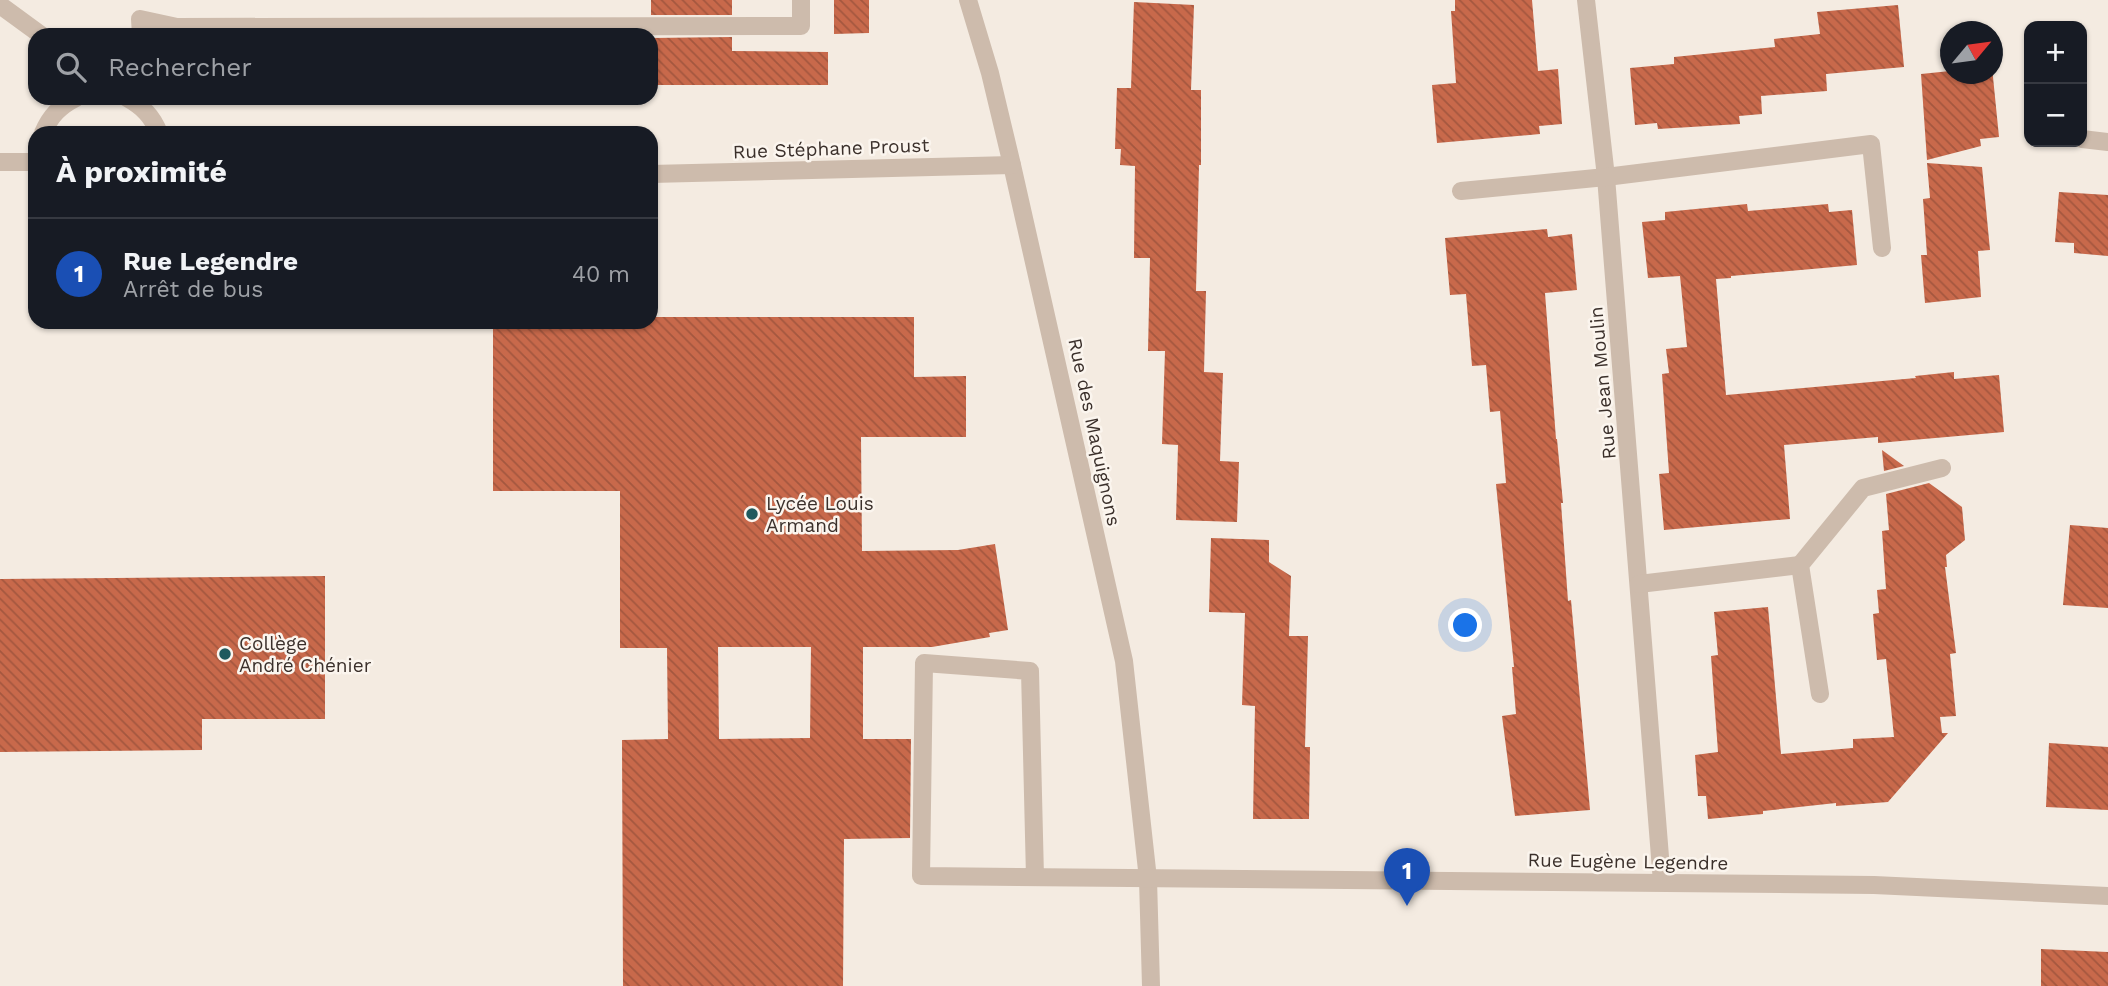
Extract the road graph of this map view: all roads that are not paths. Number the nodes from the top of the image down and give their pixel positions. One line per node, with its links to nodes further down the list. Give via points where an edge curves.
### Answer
1 (801, 0): 6 (street, via 801,26 177,27 140,19)
2 (968, 0): 15 (street, Rue des Maquignons)
3 (1586, 0): 17 (street, Rue Jean Moulin)
4 (0, 5): 5 (street)
5 (31, 28)
6 (141, 28)
7 (62, 105): 9 (street)
8 (141, 105): 10 (street)
9 (46, 126)
10 (156, 126)
11 (2087, 140): 12 (street)
12 (2108, 142)
13 (0, 162): 14 (street)
14 (28, 162)
15 (1012, 165): 16 (street, Rue Stéphane Proust); 25 (street, Rue des Maquignons, via 1124,661)
16 (658, 174)
17 (1606, 177): 18 (street); 19 (street, via 1871,144); 22 (street, Rue Jean Moulin)
18 (1461, 191)
19 (1881, 248)
20 (1942, 468): 21 (street, via 1863,488)
21 (1800, 565): 22 (street); 23 (street)
22 (1639, 584): 26 (street, Rue Jean Moulin)
23 (1820, 694)
24 (1035, 877): 24 (street, Rue Eugène Legendre, via 921,876 924,663 1030,671); 25 (street, Rue Eugène Legendre)
25 (1148, 879): 26 (street, Rue Eugène Legendre); 28 (street, Rue des Maquignons)
26 (1662, 882): 27 (street, Rue Eugène Legendre, via 1874,885)
27 (2108, 896)
28 (1151, 986)

